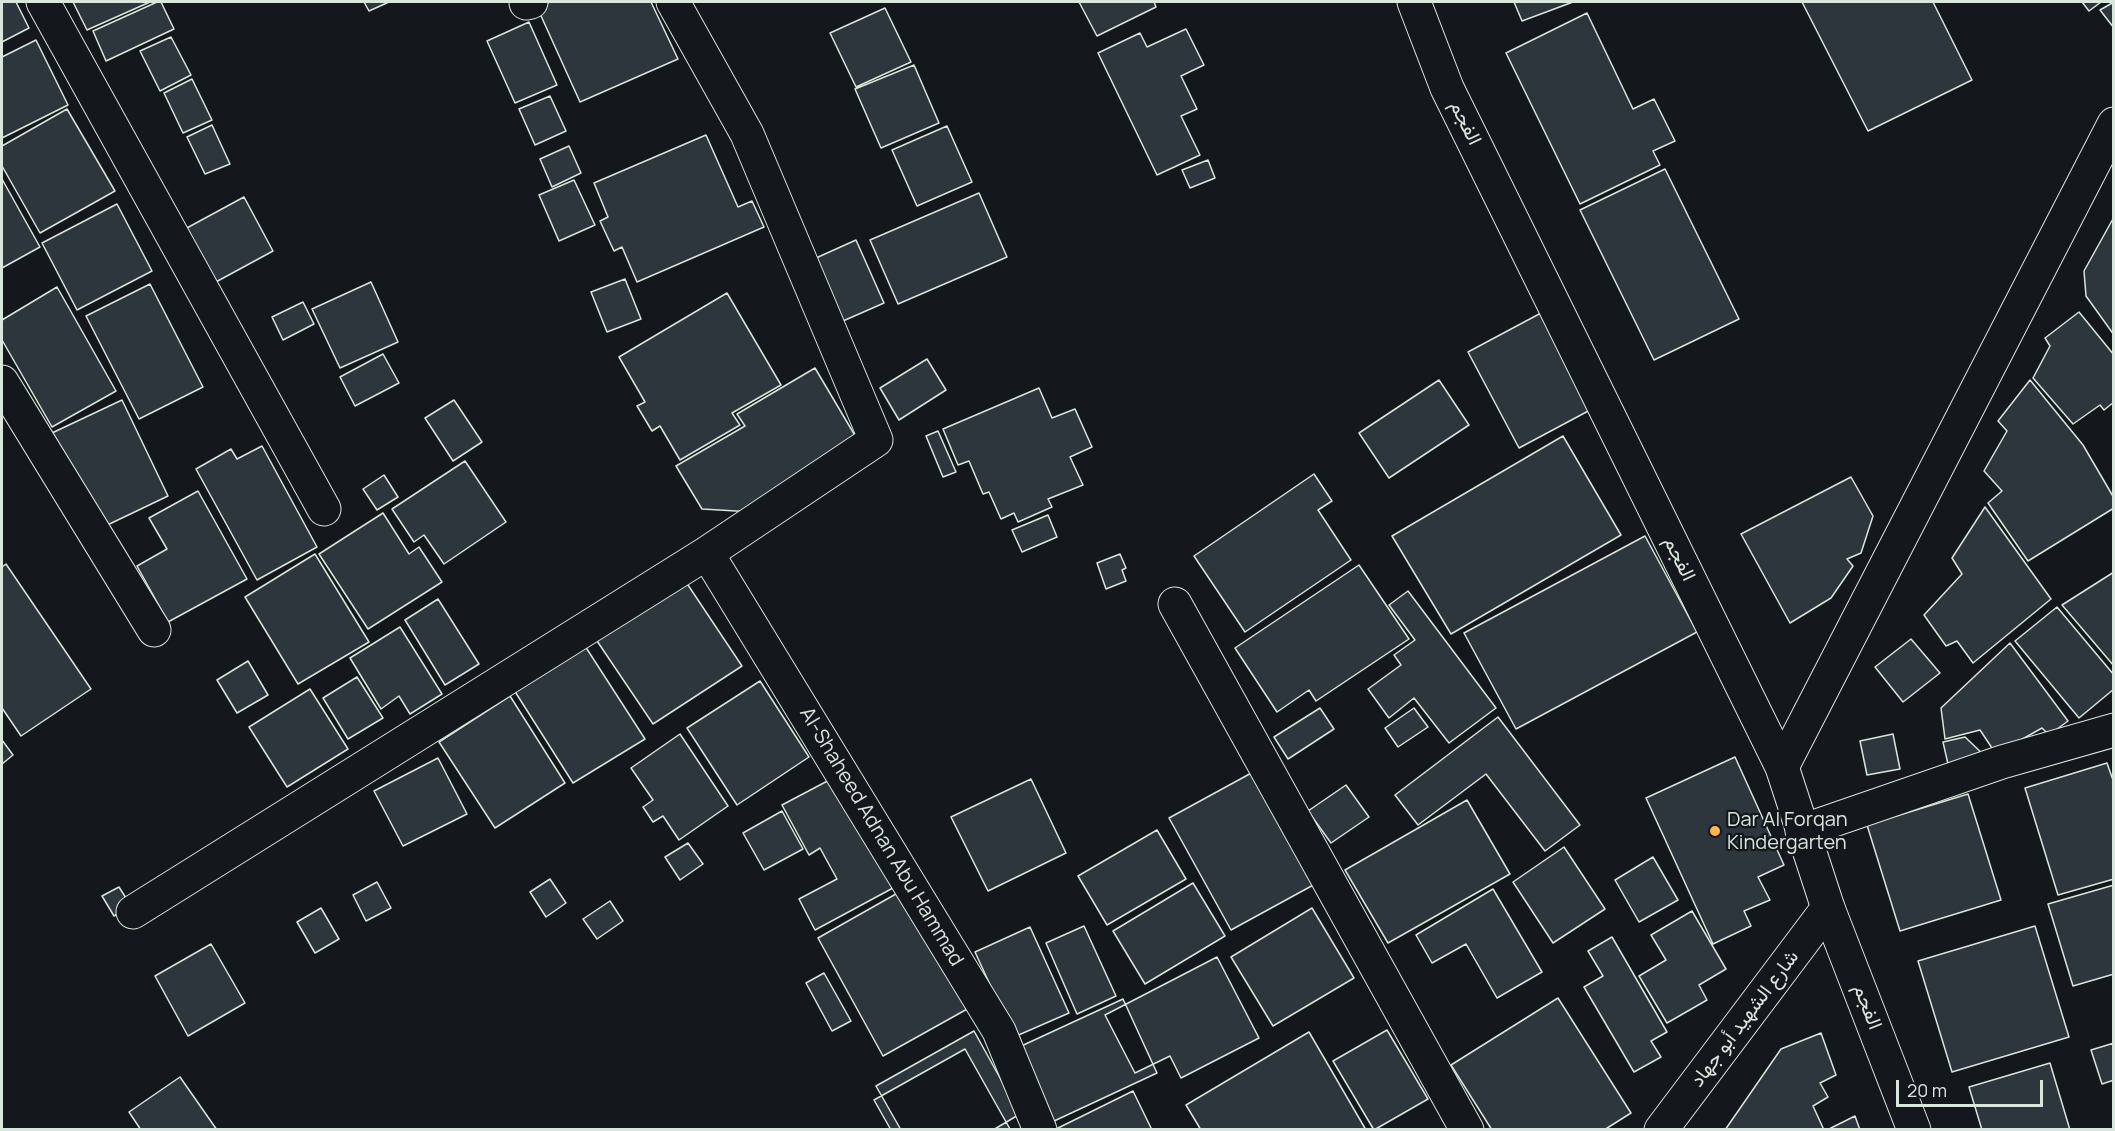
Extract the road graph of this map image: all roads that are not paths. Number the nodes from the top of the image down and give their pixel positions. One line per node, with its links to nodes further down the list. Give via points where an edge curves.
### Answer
1 (43, 2): 6 (street)
2 (673, 2): 7 (street, via 747,134 876,440)
3 (1414, 2): 11 (street, الفجم, via 1447,88)
4 (2114, 124): 11 (street)
5 (2, 382): 9 (street)
6 (324, 509)
7 (707, 553): 14 (street); 15 (street, Al-Shaheed Adnan Abu Hammad, via 999,1031)
8 (1175, 604): 16 (street)
9 (154, 630)
10 (2114, 730): 12 (street, via 2002,762)
11 (1782, 767): 12 (street, الفجم)
12 (1802, 831): 13 (street, الفجم)
13 (1828, 908): 17 (street, شارع الشهيد أبو جهاد); 18 (street, الفجم)
14 (133, 912)
15 (1040, 1130)
16 (1467, 1130)
17 (1661, 1130)
18 (1914, 1130)

